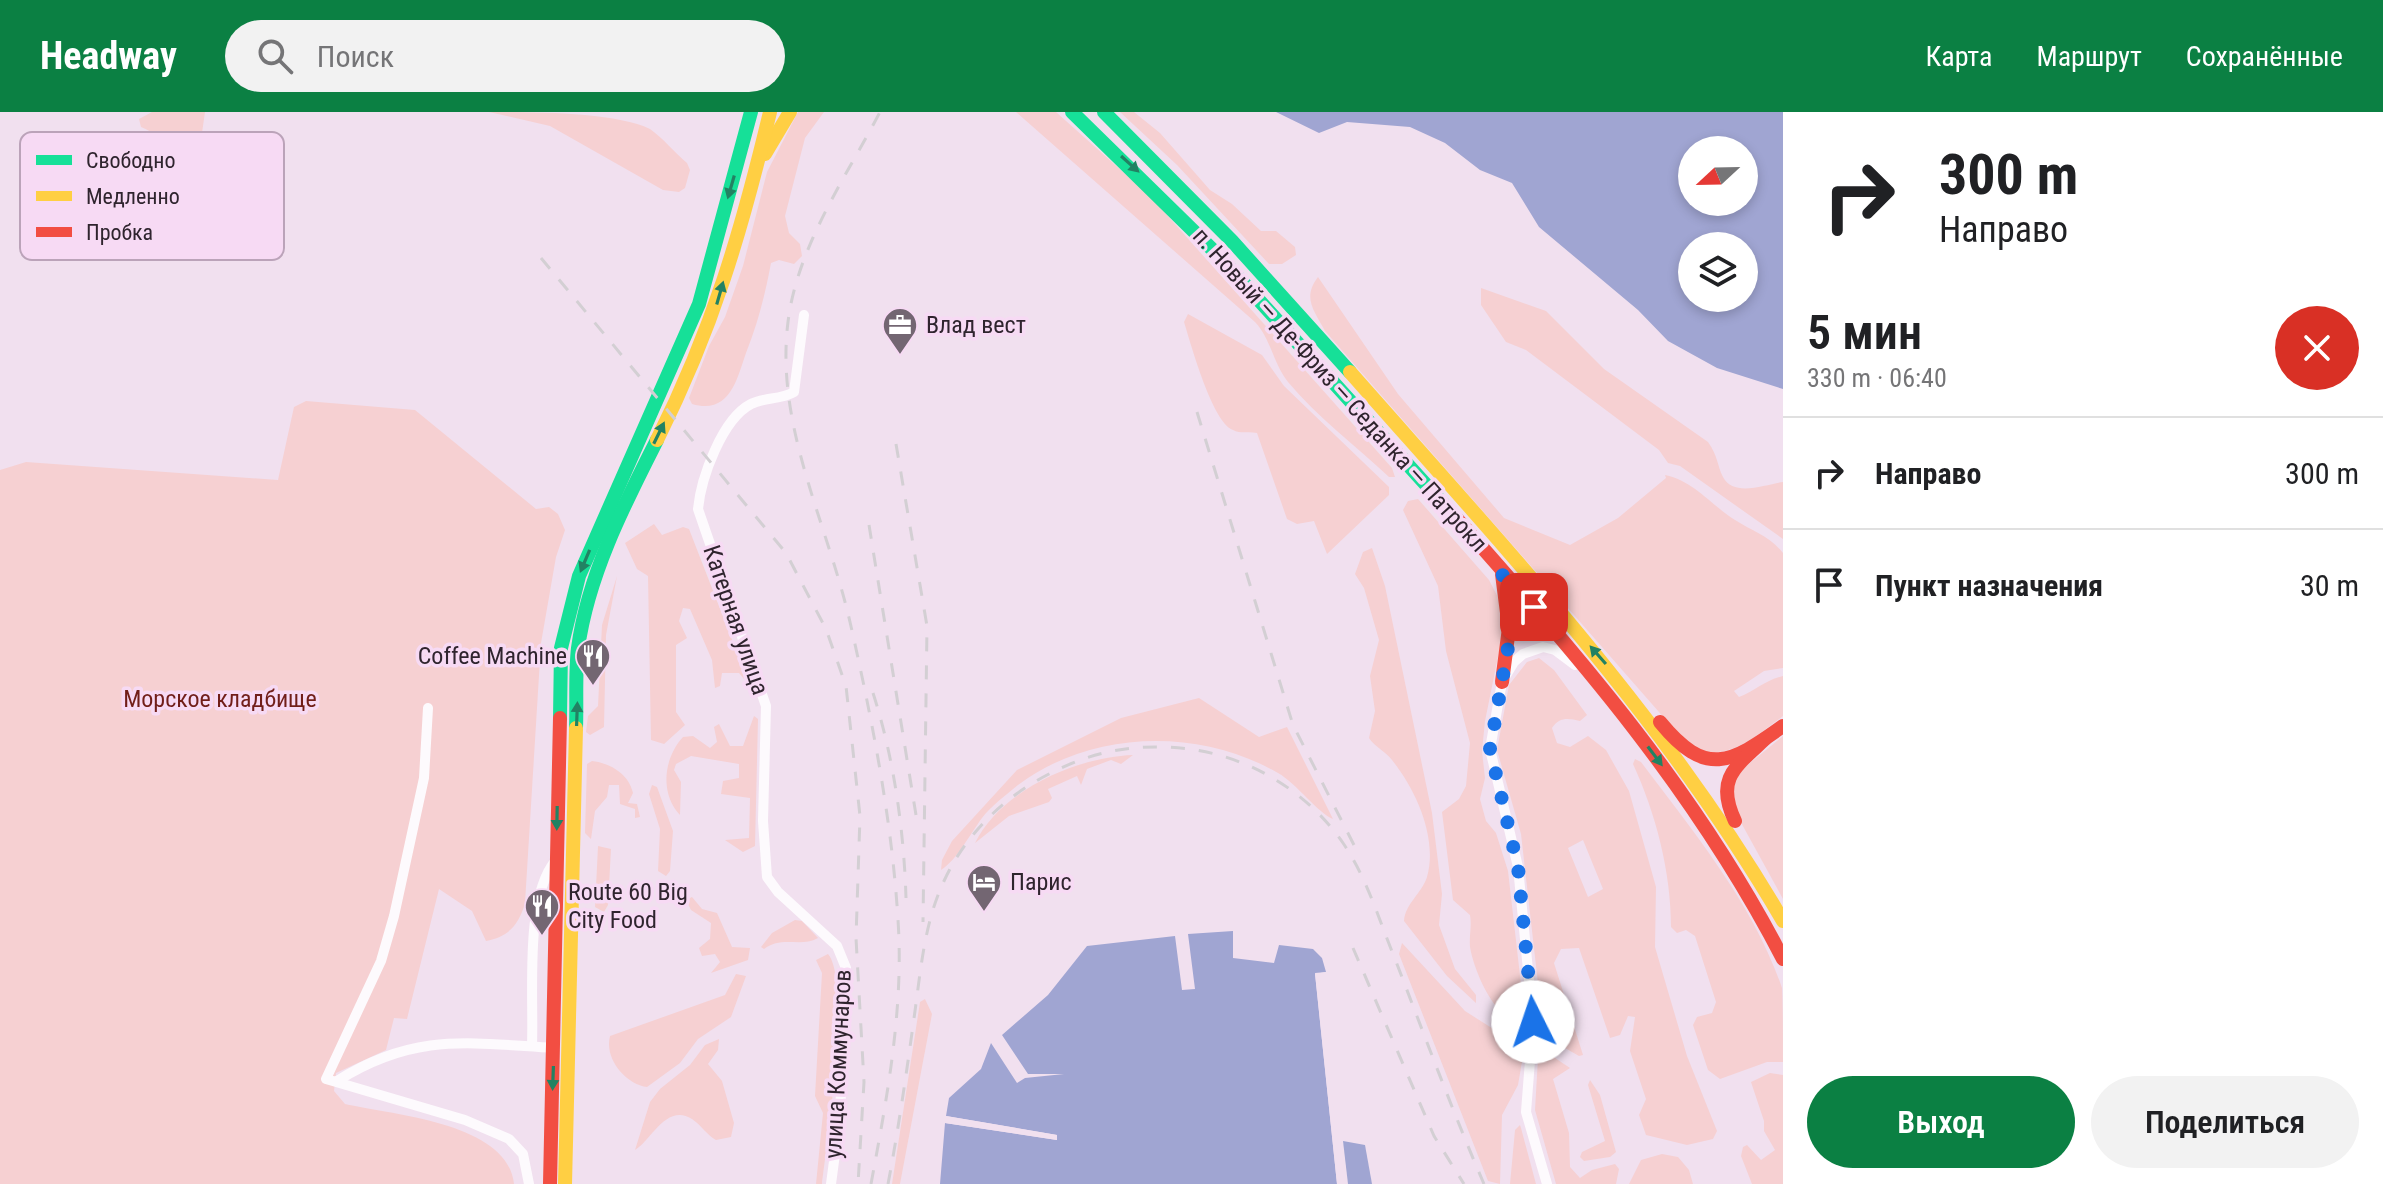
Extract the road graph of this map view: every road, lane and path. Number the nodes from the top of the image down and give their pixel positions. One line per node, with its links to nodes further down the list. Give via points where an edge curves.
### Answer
1 (751, 112): 15 (main road, one-way to 15, via 699,304 579,576 561,648)
2 (770, 112): 6 (main road)
3 (790, 112): 6 (main road)
4 (1072, 112): 8 (main road, п. Новый — Де-Фриз — Седанка — Патрокл, one-way to 8, via 1157,189 1239,275)
5 (1104, 112): 11 (main road, п. Новый — Де-Фриз — Седанка — Патрокл, one-way to 5, via 1255,265)
6 (756, 171): 25 (main road, one-way to 6, via 578,649 584,612 627,500 715,312)
7 (804, 315): 18 (street, Катерная улица, via 794,392 751,404 734,417 711,459 698,509 766,706 767,877)
8 (1501, 569): 9 (main road, via 1511,631); 12 (main road, п. Новый — Де-Фриз — Седанка — Патрокл)
9 (1502, 682): 12 (street, via 1523,654 1543,647 1555,650 1570,658 1619,718); 27 (street, via 1490,749 1518,867 1533,1022 1526,1112)
10 (428, 708): 22 (street, via 424,778 394,916 381,961 326,1079)
11 (1648, 715): 14 (main road, via 1698,759 1730,757); 16 (main road, п. Новый — Де-Фриз — Седанка — Патрокл)
12 (1631, 725): 19 (main road, п. Новый — Де-Фриз — Седанка — Патрокл, one-way to 19, via 1740,877)
13 (1783, 726): 14 (main road)
14 (1765, 739): 16 (main road, via 1733,770 1723,797 1762,870)
15 (556, 860): 20 (street, via 543,880 537,913); 21 (main road)
16 (1763, 884): 17 (main road, п. Новый — Де-Фриз — Седанка — Патрокл)
17 (1783, 921)
18 (837, 946): 26 (street, улица Коммунаров, via 846,968)
19 (1783, 959)
20 (532, 1045): 21 (street); 22 (street, via 437,1042 382,1057)
21 (554, 1048): 24 (main road, one-way to 24)
22 (337, 1081): 23 (street, via 509,1139 523,1154)
23 (529, 1184)
24 (550, 1184)
25 (565, 1184)
26 (831, 1184)
27 (1547, 1184)

